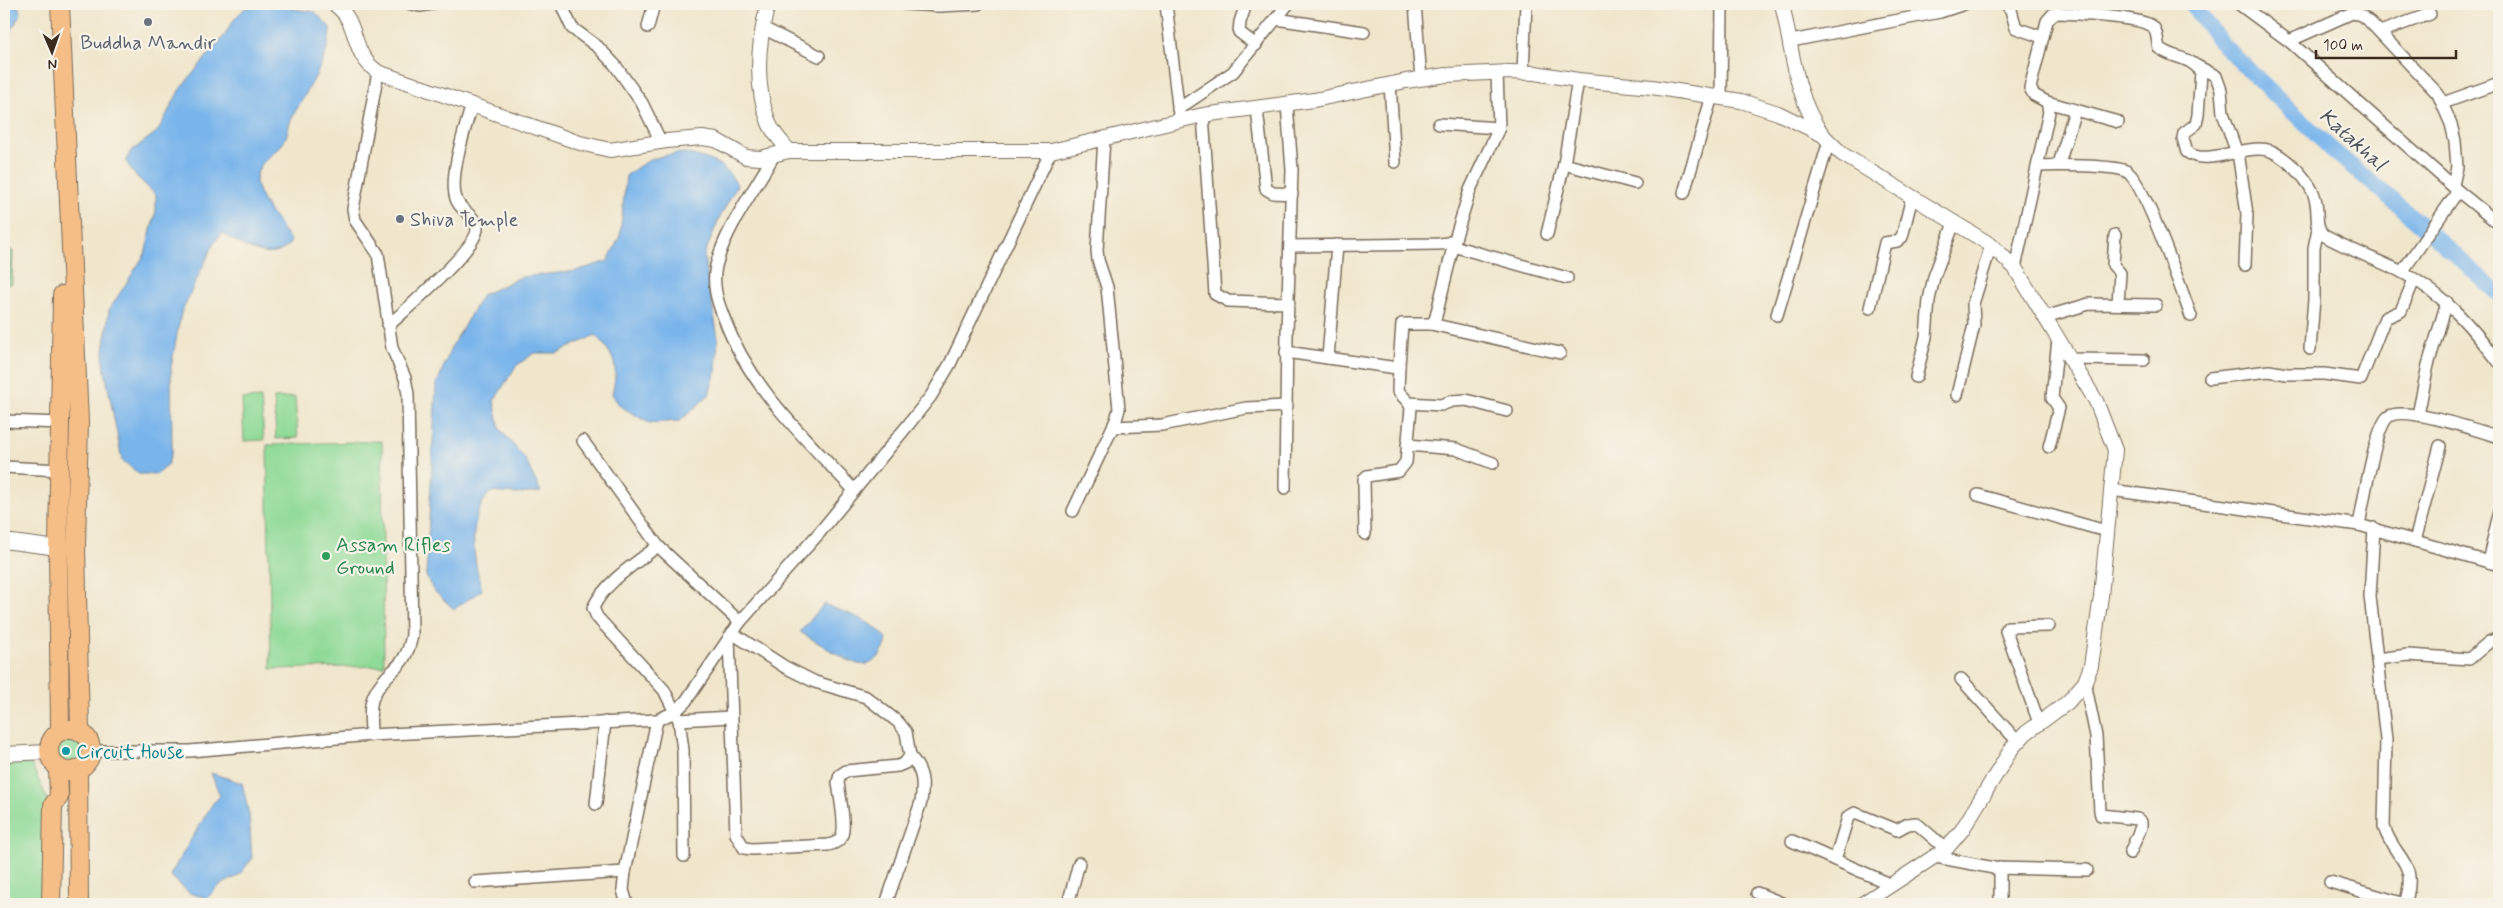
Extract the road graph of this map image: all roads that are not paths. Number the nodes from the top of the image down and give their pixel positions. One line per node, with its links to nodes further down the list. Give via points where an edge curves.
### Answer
1 (52, 4): 111 (main road, via 62,289)
2 (60, 4): 149 (main road, via 79,422 76,546)
3 (337, 4): 35 (street, via 350,23 366,64)
4 (411, 4): 5 (street)
5 (431, 4)
6 (561, 4): 56 (street, via 572,28 598,47 615,65 642,103)
7 (654, 4): 25 (street)
8 (768, 4): 26 (street)
9 (905, 4): 10 (street)
10 (978, 4)
11 (1166, 4): 49 (street)
12 (1246, 4): 32 (street, via 1240,32)
13 (1288, 4): 24 (street)
14 (1415, 4): 38 (street)
15 (1526, 4): 36 (street)
16 (1722, 4): 42 (street)
17 (1782, 4): 30 (street)
18 (1964, 4): 30 (street, via 1940,12)
19 (2006, 4): 29 (street, via 2016,28)
20 (2239, 4): 31 (street)
21 (2090, 9): 29 (street, via 2053,14); 34 (street, via 2153,27 2159,48)
22 (2356, 9): 28 (street); 31 (street)
23 (2430, 14): 28 (street)
24 (1276, 19): 27 (street); 32 (street)
25 (648, 27)
26 (763, 28): 33 (street); 57 (street, via 759,59 764,106 769,124)
27 (1364, 32)
28 (2380, 32): 44 (street)
29 (2042, 37): 43 (street, via 2030,88 2034,95)
30 (1790, 41): 54 (street, via 1802,94)
31 (2289, 41): 66 (street)
32 (1256, 45): 49 (street, via 1233,72)
33 (819, 56)
34 (2197, 66): 59 (street, via 2216,76 2223,113); 59 (street, via 2201,72 2198,115 2196,124 2184,133 2184,146 2187,152 2196,156)
35 (378, 72): 45 (street); 93 (street, via 353,209 355,220 378,254)
36 (1523, 72): 37 (street); 39 (street)
37 (1497, 73): 38 (street); 53 (street)
38 (1421, 79): 40 (street)
39 (1578, 80): 42 (street); 62 (street)
40 (1390, 84): 46 (street); 61 (street)
41 (2499, 84): 44 (street)
42 (1716, 97): 54 (street, via 1759,105); 67 (street)
43 (2047, 102): 48 (street); 64 (street, via 2049,112)
44 (2443, 103): 66 (street, via 2451,124 2457,160)
45 (472, 104): 56 (street, via 594,148 610,150); 93 (street, via 454,192 457,203 474,220 476,234 457,260)
46 (1287, 104): 47 (street); 68 (street)
47 (1257, 109): 50 (street); 68 (street, via 1266,189 1273,193)
48 (2075, 110): 51 (street); 63 (street)
49 (1179, 114): 50 (street); 55 (street)
50 (1204, 114): 85 (street, via 1215,294 1228,301)
51 (2118, 122)
52 (1439, 124): 53 (street)
53 (1499, 128): 75 (street, via 1470,190)
54 (1826, 138): 69 (street, via 1842,154); 89 (street)
55 (1104, 139): 58 (street); 112 (street, via 1097,250 1107,287 1119,399)
56 (661, 142): 60 (street, via 702,138 716,140 746,157)
57 (789, 151): 58 (street); 60 (street)
58 (1051, 151): 122 (street, via 950,364 931,396)
59 (2238, 152): 72 (street, via 2270,151 2299,172 2316,198); 79 (street, via 2247,214)
60 (774, 155): 122 (street, via 722,246 714,286 734,343 766,395)
61 (1395, 162)
62 (1564, 164): 65 (street); 73 (street)
63 (2059, 164): 64 (street); 90 (street, via 2120,169 2132,175 2161,237)
64 (2038, 166): 80 (street)
65 (1635, 183)
66 (2456, 188): 71 (street); 81 (street, via 2442,215)
67 (1684, 193)
68 (1292, 194): 78 (street)
69 (1912, 197): 70 (street); 88 (street, via 1902,237 1885,243)
70 (1954, 223): 77 (street); 103 (street, via 1934,278 1926,337)
71 (2499, 224)
72 (2318, 229): 81 (street, via 2338,244); 95 (street, via 2314,248)
73 (1547, 234)
74 (2115, 235): 86 (street, via 2113,264 2120,273)
75 (1454, 242): 76 (street); 82 (street); 92 (street, via 1435,320)
76 (1338, 245): 78 (street); 98 (street)
77 (1991, 245): 80 (street); 105 (street, via 1973,304 1974,325)
78 (1290, 246): 85 (street)
79 (2246, 266)
80 (2015, 268): 91 (street)
81 (2402, 272): 83 (street)
82 (1567, 278)
83 (2414, 280): 84 (street); 104 (street, via 2401,311 2385,318 2361,379 2269,371)
84 (2447, 302): 101 (street, via 2470,324); 109 (street, via 2428,365)
85 (1289, 303): 96 (street)
86 (2118, 303): 87 (street); 91 (street, via 2076,306)
87 (2156, 306)
88 (1870, 308)
89 (1777, 315)
90 (2191, 316)
91 (2044, 317): 94 (street)
92 (1431, 324): 97 (street); 102 (street, via 1402,324)
93 (388, 326): 150 (street, via 409,407 412,635 409,652 375,692 370,705)
94 (2058, 339): 99 (street); 117 (street, via 2052,398 2059,408)
95 (2310, 349)
96 (1286, 352): 98 (street); 107 (street)
97 (1560, 353)
98 (1328, 358): 102 (street, via 1393,369)
99 (2070, 359): 100 (street); 123 (street, via 2096,401 2115,450)
100 (2144, 360)
101 (2499, 362)
102 (1399, 366): 106 (street, via 1398,391)
103 (1916, 378)
104 (2210, 378)
105 (1957, 395)
106 (1409, 403): 108 (street, via 1441,405 1466,400); 115 (street)
107 (1287, 406): 112 (street, via 1246,408 1162,425); 121 (street)
108 (1507, 411)
109 (2418, 415): 113 (street); 127 (street, via 2395,414 2388,416 2383,423)
110 (4, 421): 111 (street)
111 (62, 423): 120 (main road)
112 (1113, 427): 125 (street)
113 (2499, 437)
114 (583, 441): 133 (street)
115 (1407, 445): 118 (street, via 1456,449); 130 (street, via 1406,462 1399,471 1364,479)
116 (2440, 446): 132 (street)
117 (2049, 447)
118 (1494, 463)
119 (4, 468): 120 (street)
120 (60, 470): 134 (main road)
121 (1285, 488)
122 (854, 489): 136 (street)
123 (2111, 490): 127 (street); 129 (street)
124 (1978, 495): 129 (street)
125 (1073, 511)
126 (2499, 514): 135 (street)
127 (2359, 524): 128 (street)
128 (2374, 528): 132 (street); 140 (street, via 2370,596)
129 (2106, 531): 142 (street, via 2092,657)
130 (1365, 534)
131 (4, 541): 134 (street)
132 (2415, 541): 135 (street)
133 (658, 546): 136 (street); 143 (street, via 598,598 593,608 597,617 664,690)
134 (58, 548): 148 (main road)
135 (2494, 564)
136 (740, 622): 138 (street)
137 (2049, 626): 147 (street, via 2014,626 2006,631)
138 (730, 635): 143 (street); 144 (street); 154 (street, via 815,682 866,697 906,732)
139 (2499, 638): 140 (street, via 2469,659 2408,655)
140 (2377, 659): 179 (street, via 2386,740 2384,827 2409,871)
141 (1961, 679): 151 (street)
142 (2085, 682): 147 (street, via 2068,702); 160 (street, via 2096,736 2101,814 2141,822)
143 (677, 716): 144 (street); 145 (street); 161 (street, via 683,750)
144 (731, 717): 154 (street, via 736,834 744,848 828,846 836,842 842,836 843,828 840,775 856,769 898,766)
145 (657, 720): 146 (street); 166 (street)
146 (605, 722): 150 (street); 157 (street)
147 (2039, 723): 151 (street)
148 (60, 732): 149 (main road, via 70,729); 155 (main road, via 52,738)
149 (80, 732): 152 (main road, via 87,738)
150 (371, 735): 152 (street, via 190,751)
151 (2018, 742): 159 (street, via 1962,830)
152 (91, 751): 156 (main road, via 86,764)
153 (4, 754): 155 (street)
154 (910, 756): 174 (street, via 918,766 924,784 921,802)
155 (53, 760): 156 (main road, via 67,771); 171 (main road, via 59,797 53,805)
156 (78, 769): 172 (main road)
157 (596, 804)
158 (1792, 841): 162 (street)
159 (1941, 853): 162 (street, via 1916,823 1897,830 1855,813 1848,817); 164 (street); 169 (street)
160 (2130, 853)
161 (684, 856)
162 (1835, 860): 169 (street)
163 (1079, 863): 175 (street)
164 (2000, 868): 165 (street); 178 (street)
165 (2087, 870)
166 (625, 872): 167 (street); 173 (street)
167 (475, 882)
168 (2330, 882): 179 (street)
169 (1892, 885): 177 (street)
170 (1756, 893): 176 (street)
171 (51, 904)
172 (79, 904)
173 (627, 904)
174 (886, 904)
175 (1068, 904)
176 (1784, 904)
177 (1862, 904)
178 (2000, 904)
179 (2405, 904)

